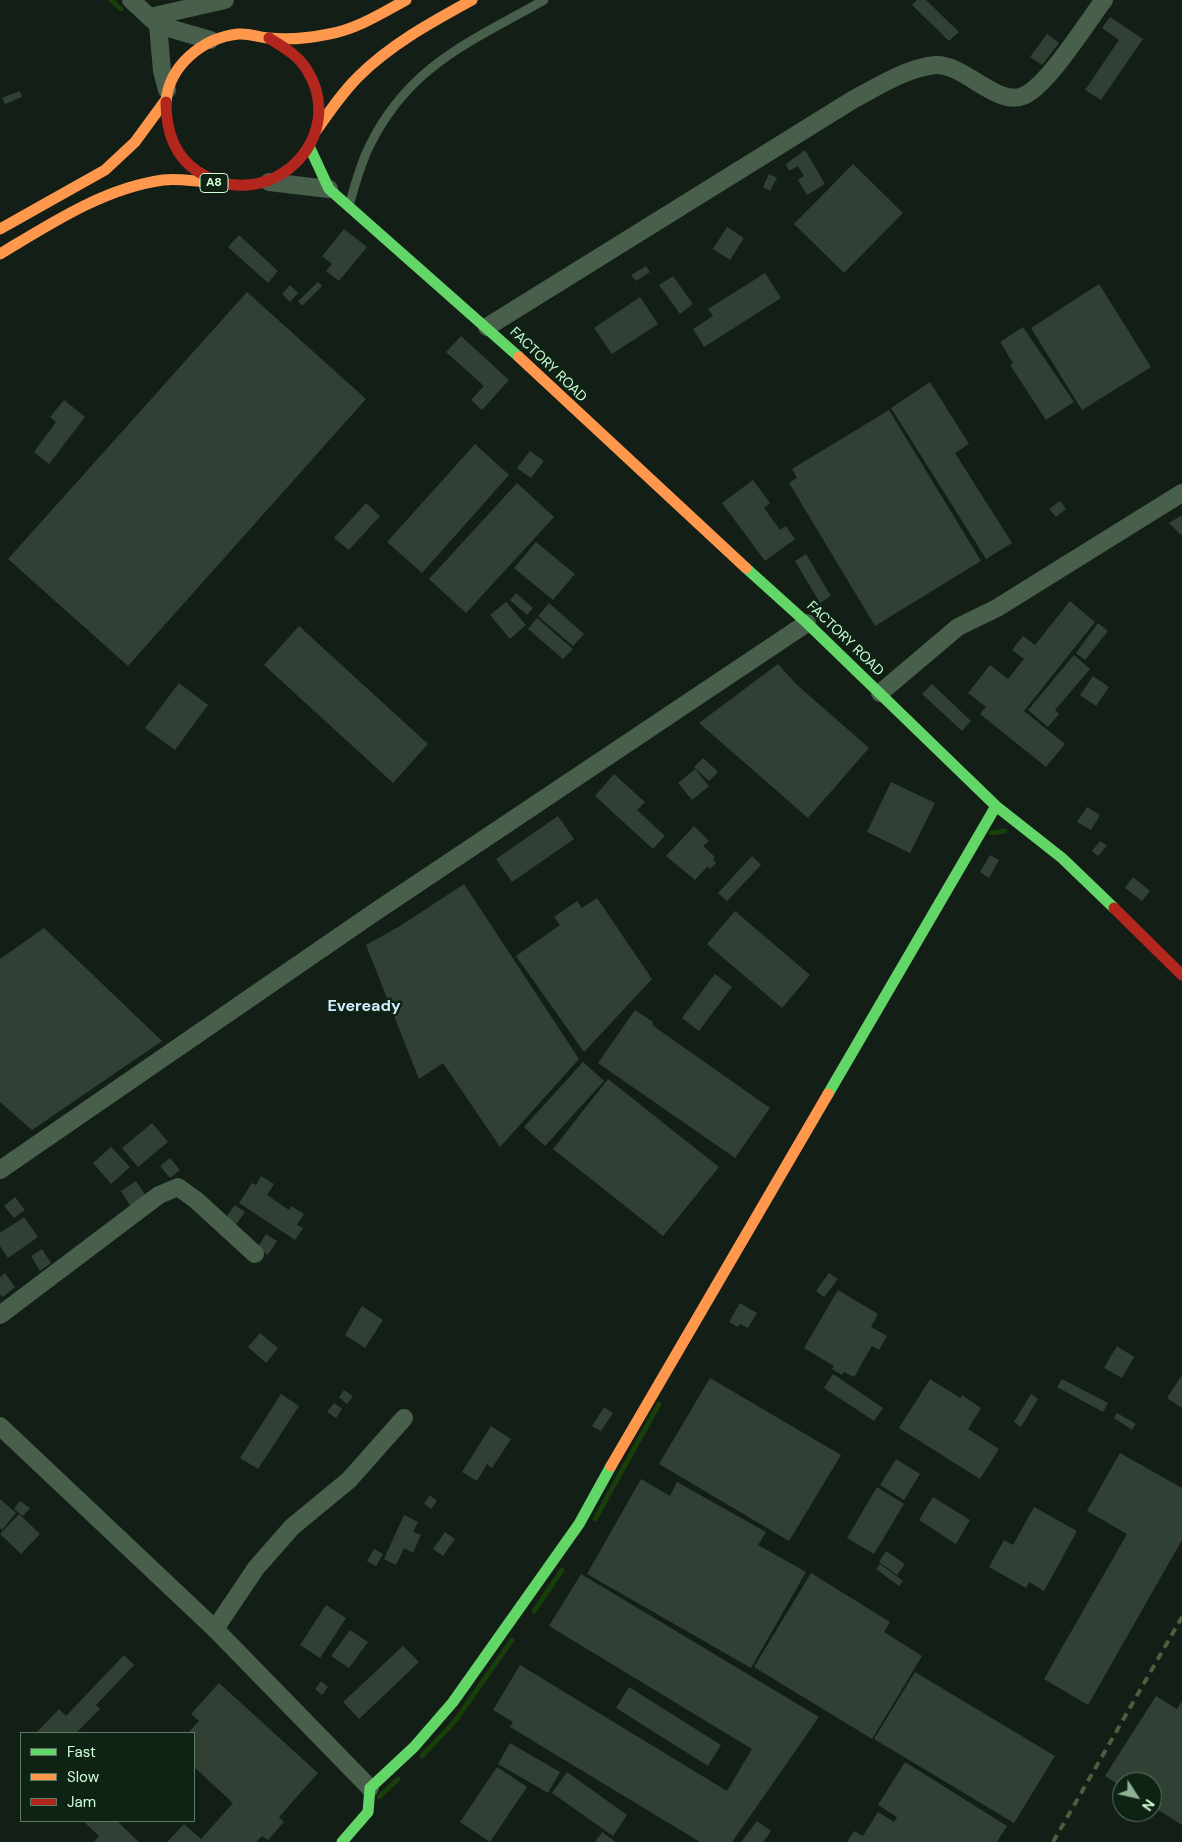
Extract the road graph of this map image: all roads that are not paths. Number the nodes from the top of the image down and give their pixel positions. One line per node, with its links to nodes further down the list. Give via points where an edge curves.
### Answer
1 (131, 0): 7 (street)
2 (225, 0): 7 (street)
3 (406, 0): 8 (main road, A8, via 355,28 329,34)
4 (472, 0): 11 (main road, A8, via 374,63 346,90)
5 (544, 0): 16 (lane, via 444,56 418,78 398,100 368,149)
6 (1104, 0): 19 (street, via 1041,84 1023,97 1007,97 956,70 937,65 885,83 854,99)
7 (154, 21): 9 (street); 10 (street)
8 (269, 38): 9 (main road, A8, via 240,33); 11 (main road, A8, via 293,53 310,76 318,103)
9 (210, 40): 10 (main road, A8, via 191,52 176,69)
10 (166, 96): 13 (main road, A8, via 168,135 186,164); 17 (main road, A8, via 135,142 105,170)
11 (316, 131): 12 (main road, A8)
12 (309, 146): 14 (main road, A8, via 292,168); 15 (main road)
13 (213, 182): 14 (main road, A8, via 241,187); 18 (main road, A8, via 165,180 126,189)
14 (269, 182): 15 (street)
15 (329, 189): 16 (main road, FACTORY ROAD)
16 (348, 207): 19 (main road, FACTORY ROAD)
17 (0, 228)
18 (0, 254)
19 (487, 327): 21 (main road, FACTORY ROAD, via 647,478)
20 (1182, 493): 22 (street, via 996,608 958,627)
21 (808, 623): 22 (main road, FACTORY ROAD); 25 (street, via 372,914)
22 (880, 693): 23 (main road, FACTORY ROAD)
23 (996, 806): 24 (main road, FACTORY ROAD, via 1062,858); 31 (main road, via 639,1414 579,1524 453,1702 414,1747)
24 (1182, 974)
25 (0, 1170)
26 (255, 1254): 27 (street, via 178,1187 160,1195)
27 (0, 1315)
28 (404, 1418): 30 (street, via 349,1480 292,1527 256,1568)
29 (0, 1426): 30 (street)
30 (215, 1629): 31 (street)
31 (370, 1788): 32 (main road, via 368,1812)
32 (342, 1842)

